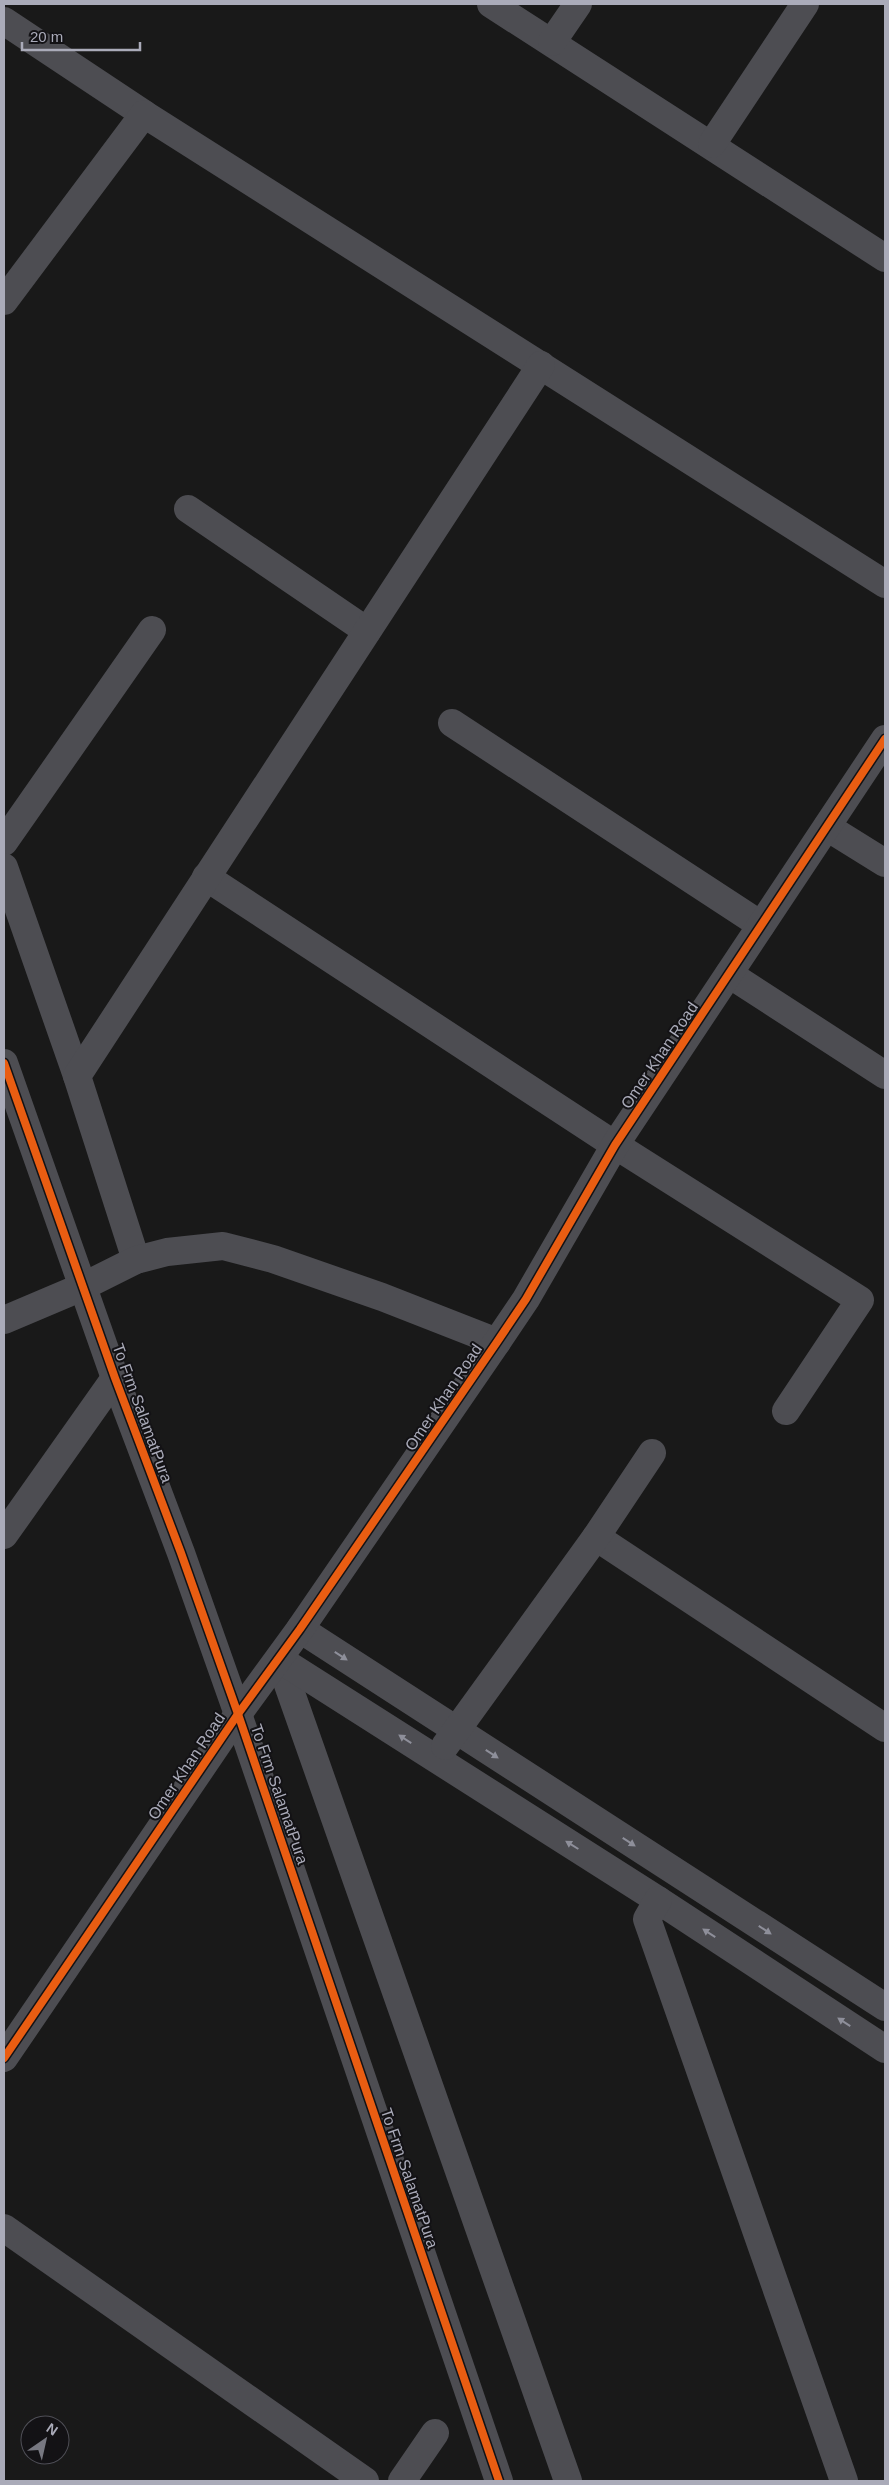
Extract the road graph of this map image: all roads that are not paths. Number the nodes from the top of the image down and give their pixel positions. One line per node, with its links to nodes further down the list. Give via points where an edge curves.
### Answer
1 (491, 4): 5 (street)
2 (578, 4): 5 (street)
3 (805, 4): 7 (street)
4 (4, 21): 6 (street)
5 (552, 42): 7 (street)
6 (144, 114): 9 (street); 10 (street)
7 (712, 144): 8 (street)
8 (883, 252)
9 (4, 302)
10 (541, 365): 12 (street); 14 (street)
11 (188, 508): 14 (street)
12 (885, 584)
13 (152, 630): 18 (street)
14 (367, 631): 21 (street)
15 (452, 723): 22 (street)
16 (885, 739): 17 (street, Omer Khan Road)
17 (827, 827): 19 (street); 22 (street, Omer Khan Road)
18 (4, 842)
19 (885, 863)
20 (4, 867): 26 (street)
21 (206, 877): 26 (street); 27 (street)
22 (761, 925): 23 (street, Omer Khan Road)
23 (728, 974): 25 (street); 27 (street, Omer Khan Road)
24 (4, 1063): 29 (street, To Frm SalamatPura)
25 (885, 1075)
26 (77, 1076): 28 (street)
27 (615, 1145): 31 (street, Omer Khan Road, via 526,1299); 33 (street, via 860,1300)
28 (136, 1260): 29 (street); 31 (street, via 167,1252 223,1246 273,1259 382,1296)
29 (82, 1288): 30 (street); 32 (street, To Frm SalamatPura)
30 (4, 1320)
31 (497, 1342): 38 (street, Omer Khan Road)
32 (114, 1378): 35 (street); 40 (street, To Frm SalamatPura, via 178,1544)
33 (786, 1411)
34 (652, 1453): 37 (street)
35 (13, 1502): 36 (street)
36 (4, 1535)
37 (596, 1537): 41 (street); 42 (street)
38 (300, 1629): 39 (street, Omer Khan Road); 42 (street, one-way to 42)
39 (279, 1658): 40 (street, Omer Khan Road); 43 (street, one-way to 39); 53 (street)
40 (238, 1714): 47 (street, Omer Khan Road); 52 (street, To Frm SalamatPura)
41 (885, 1728)
42 (456, 1731): 43 (street); 45 (street, one-way to 45)
43 (436, 1759): 44 (street, one-way to 43)
44 (658, 1900): 46 (street, one-way to 44); 54 (street, via 647,1919)
45 (885, 2007)
46 (885, 2049)
47 (4, 2058)
48 (4, 2228): 50 (street)
49 (435, 2433): 51 (street)
50 (366, 2481)
51 (402, 2481)
52 (499, 2481)
53 (568, 2481)
54 (844, 2481)

